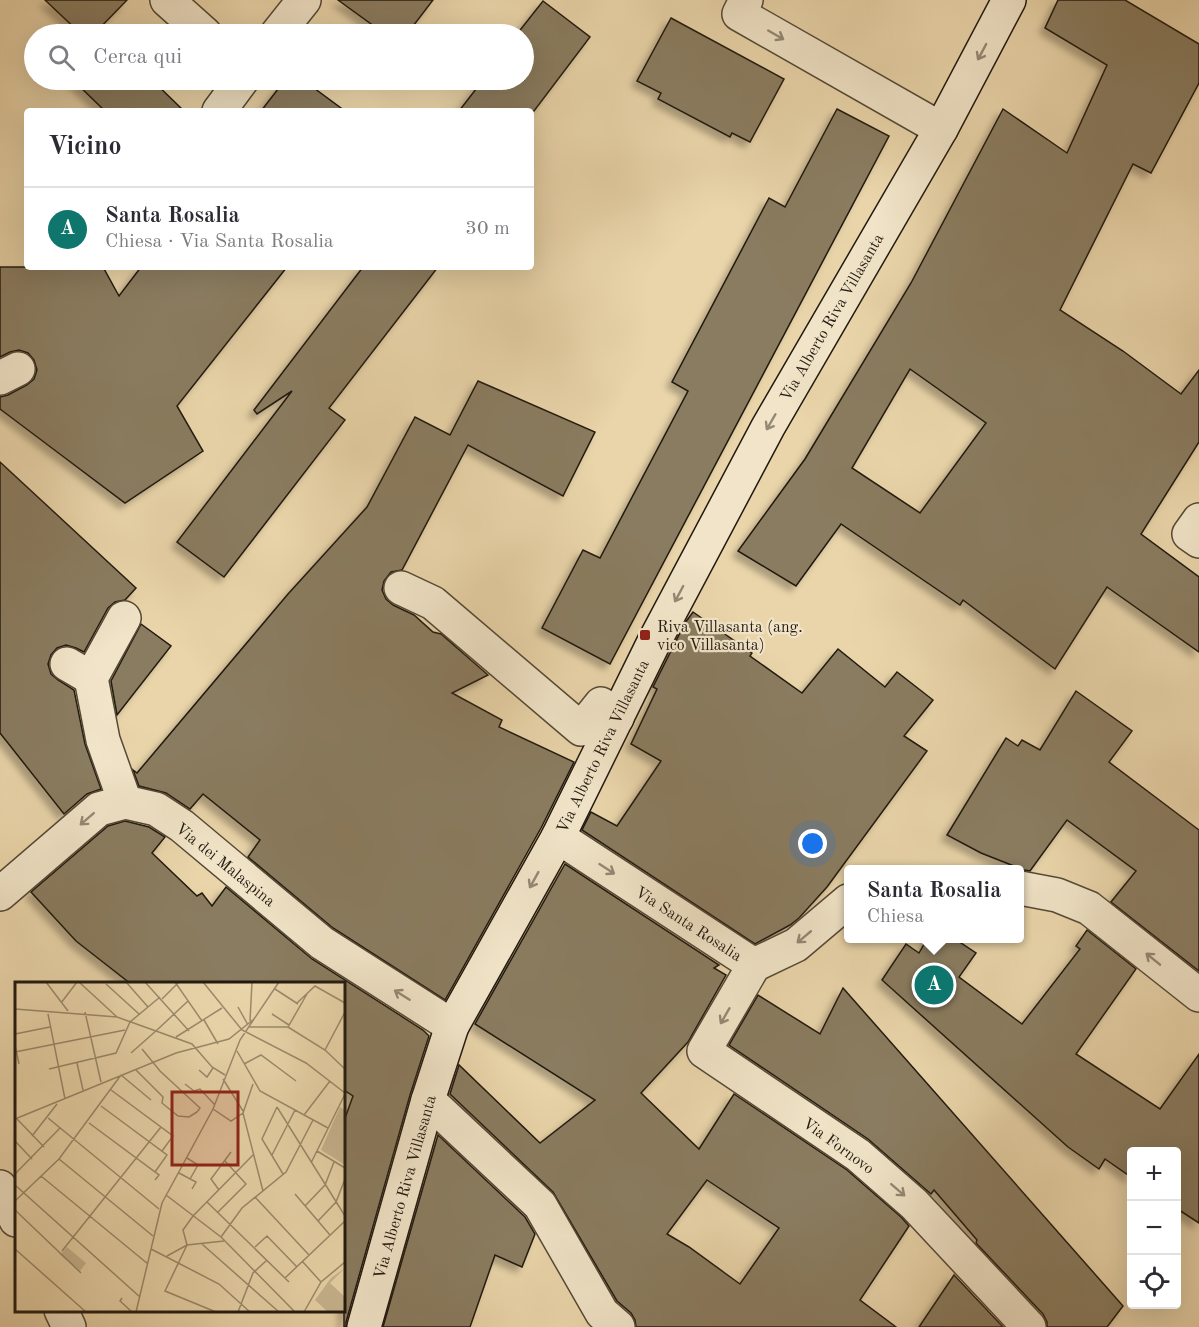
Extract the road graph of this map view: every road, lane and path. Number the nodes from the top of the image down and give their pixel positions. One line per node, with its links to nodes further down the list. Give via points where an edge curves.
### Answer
1 (167, 0): 5 (street)
2 (304, 0): 6 (street)
3 (746, 0): 9 (street, one-way to 9, via 739,14)
4 (1009, 0): 9 (street, Via Alberto Riva Villasanta, one-way to 9)
5 (194, 24)
6 (285, 24)
7 (235, 90): 8 (street)
8 (221, 108)
9 (941, 129): 14 (street, Via Alberto Riva Villasanta, one-way to 14, via 768,427)
10 (1199, 520): 11 (street, via 1189,534)
11 (1199, 541)
12 (401, 588): 14 (street, via 433,603 582,729 601,704)
13 (124, 618): 15 (street, via 79,671)
14 (617, 718): 16 (street, Via Alberto Riva Villasanta)
15 (125, 802): 18 (street, one-way to 18, via 99,809); 22 (street, Via dei Malaspina, one-way to 15, via 322,943 182,826 156,809)
16 (558, 837): 20 (street, Via Santa Rosalia, one-way to 20); 22 (street, Via Alberto Riva Villasanta, one-way to 22)
17 (1024, 889): 21 (street, one-way to 17, via 1089,908 1057,895)
18 (0, 894)
19 (844, 905): 20 (street, Via Santa Rosalia, one-way to 20, via 796,945)
20 (754, 965): 30 (street, Via Fornovo, one-way to 30, via 704,1051 858,1155 914,1204)
21 (1199, 995)
22 (452, 1026): 23 (street, Via Alberto Riva Villasanta)
23 (428, 1100): 28 (street, Via Alberto Riva Villasanta); 29 (street, via 540,1205 602,1313)
24 (0, 1187): 25 (street)
25 (15, 1218)
26 (62, 1312): 27 (street)
27 (69, 1327)
28 (364, 1327)
29 (618, 1327)
30 (1029, 1327)

